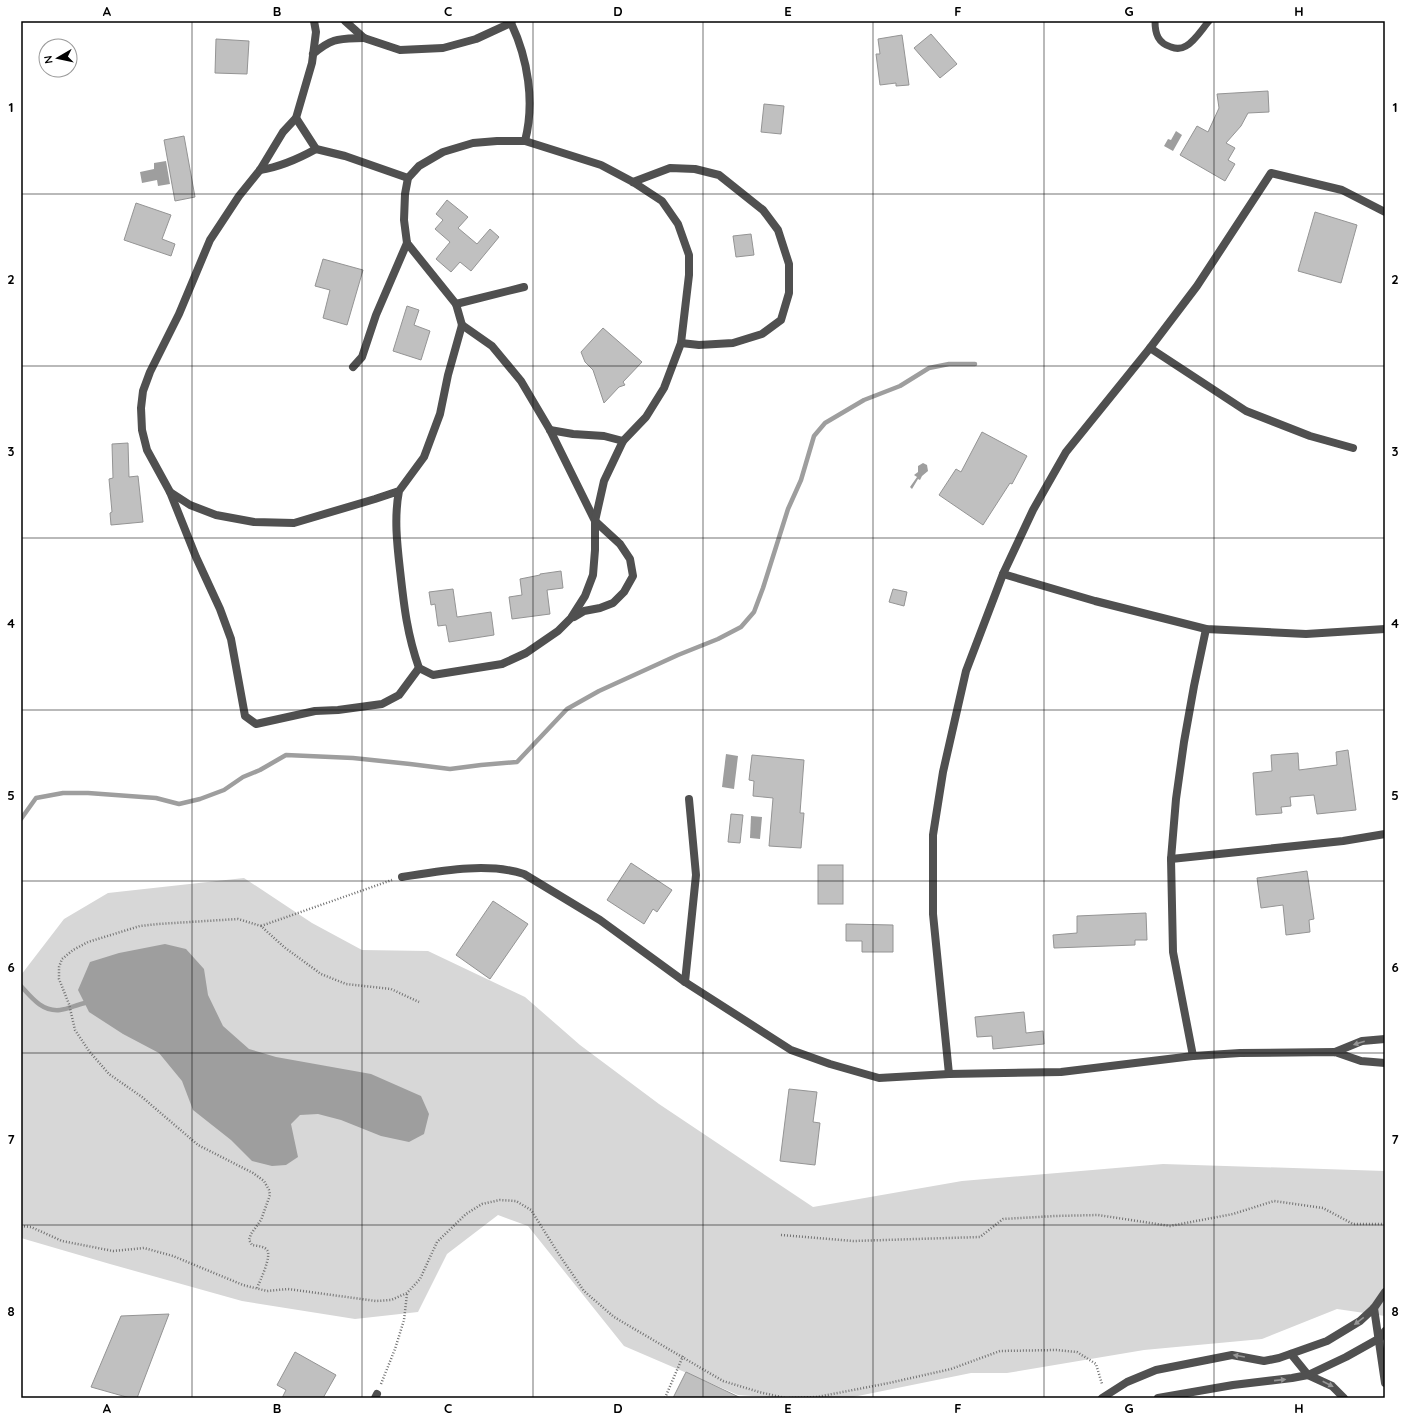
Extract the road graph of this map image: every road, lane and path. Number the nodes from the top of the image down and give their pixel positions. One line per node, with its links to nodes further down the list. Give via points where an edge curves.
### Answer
1 (314, 21): 7 (street, via 316,32)
2 (345, 21): 6 (street)
3 (1155, 21): 4 (lane, via 1155,31 1160,41 1176,49 1185,47)
4 (1209, 21)
5 (512, 22): 6 (street, via 476,39 443,48 400,50); 9 (street, via 530,85 530,113)
6 (364, 38): 7 (street, via 336,39)
7 (313, 54): 8 (street)
8 (296, 118): 10 (street); 11 (street, via 283,132)
9 (525, 141): 12 (street, via 473,143 443,152 419,166); 13 (street, via 601,166)
10 (316, 150): 11 (street, via 298,159); 12 (street, via 345,156)
11 (260, 170): 26 (street, via 210,240 143,391 142,430 147,450)
12 (408, 178): 15 (street, via 404,220)
13 (634, 182): 19 (street, via 662,201 678,224 689,255); 19 (street, via 670,168 694,169 719,175 763,210 778,230 789,264 789,293 781,320 762,334 733,343)
14 (1385, 212): 20 (street, via 1342,190 1271,173 1197,286)
15 (407, 243): 17 (street); 21 (street, via 376,315 362,357)
16 (524, 287): 17 (street)
17 (456, 304): 18 (street)
18 (462, 325): 22 (street, via 492,346 521,381); 25 (street, via 440,414 424,457)
19 (681, 343): 23 (street, via 664,388 646,417)
20 (1150, 348): 24 (street, via 1246,411 1310,436); 28 (street, via 1066,452 1033,510)
21 (353, 366)
22 (550, 430): 23 (street, via 604,436); 27 (street)
23 (623, 441): 27 (street, via 604,481)
24 (1354, 448)
25 (399, 491): 26 (street, via 294,523 254,522 216,515 190,505); 32 (street, via 396,506 398,548 405,616 411,646)
26 (170, 492): 32 (street, via 231,639 245,716 256,724 315,711 382,704 399,695)
27 (595, 521): 29 (street, via 593,575 585,596); 29 (street, via 620,544 630,559 633,576 624,592 613,603 584,611)
28 (1003, 574): 30 (street, via 1095,601); 44 (street, via 966,671 943,772 934,835 933,914)
29 (571, 618): 32 (street, via 542,643 502,664 433,675)
30 (1206, 629): 31 (street, via 1306,634); 35 (street, via 1182,756)
31 (1385, 629)
32 (419, 668)
33 (689, 799): 38 (street, via 696,875)
34 (1385, 834): 35 (street, via 1343,841)
35 (1171, 858): 42 (street, via 1173,952)
36 (402, 877): 37 (path); 38 (street, via 478,868 512,870 524,874 600,920)
37 (261, 926): 39 (path, via 320,974 346,984 391,989); 48 (path, via 238,919 140,926 88,942 62,959 58,967 75,1030 109,1074 142,1097 198,1145 264,1181 270,1195 261,1220 249,1240 252,1245 261,1246 269,1253)
38 (685, 982): 44 (street, via 791,1050 830,1064 879,1078)
39 (419, 1002)
40 (1385, 1039): 41 (street, one-way to 41, via 1362,1041)
41 (1335, 1052): 42 (street); 43 (street, via 1361,1061)
42 (1193, 1056): 44 (street, via 1061,1072)
43 (1385, 1063)
44 (949, 1074)
45 (1385, 1224): 47 (path, via 1353,1224 1323,1208 1274,1201 1233,1214 1170,1226 1098,1216 1056,1216 1003,1219 980,1237 853,1241)
46 (21, 1226): 48 (path, via 31,1227 62,1241 113,1251 144,1248 173,1256 243,1285)
47 (781, 1236)
48 (257, 1288): 50 (path, via 267,1291 288,1289 376,1301 391,1300)
49 (1385, 1292): 51 (street)
50 (407, 1293): 55 (path, via 420,1279 437,1242 466,1214 482,1204 500,1200 516,1201 531,1210 584,1291 614,1317); 58 (path, via 404,1320 396,1349)
51 (1374, 1308): 53 (street); 54 (street, one-way to 54, via 1360,1321 1327,1341)
52 (1385, 1331): 53 (street)
53 (1380, 1338): 56 (street); 57 (street)
54 (1291, 1354): 56 (street); 59 (street, one-way to 59, via 1264,1361 1232,1355 1156,1370 1127,1382)
55 (683, 1356): 60 (path); 61 (path, via 723,1381)
56 (1308, 1375): 63 (street, one-way to 56); 64 (street, one-way to 64, via 1332,1386)
57 (1385, 1383)
58 (376, 1396)
59 (1104, 1397): 62 (path, via 1096,1364 1077,1352 1056,1350 1000,1351 951,1368 889,1383 817,1397)
60 (665, 1398)
61 (785, 1398)
62 (789, 1398)
63 (1158, 1398)
64 (1344, 1398)

